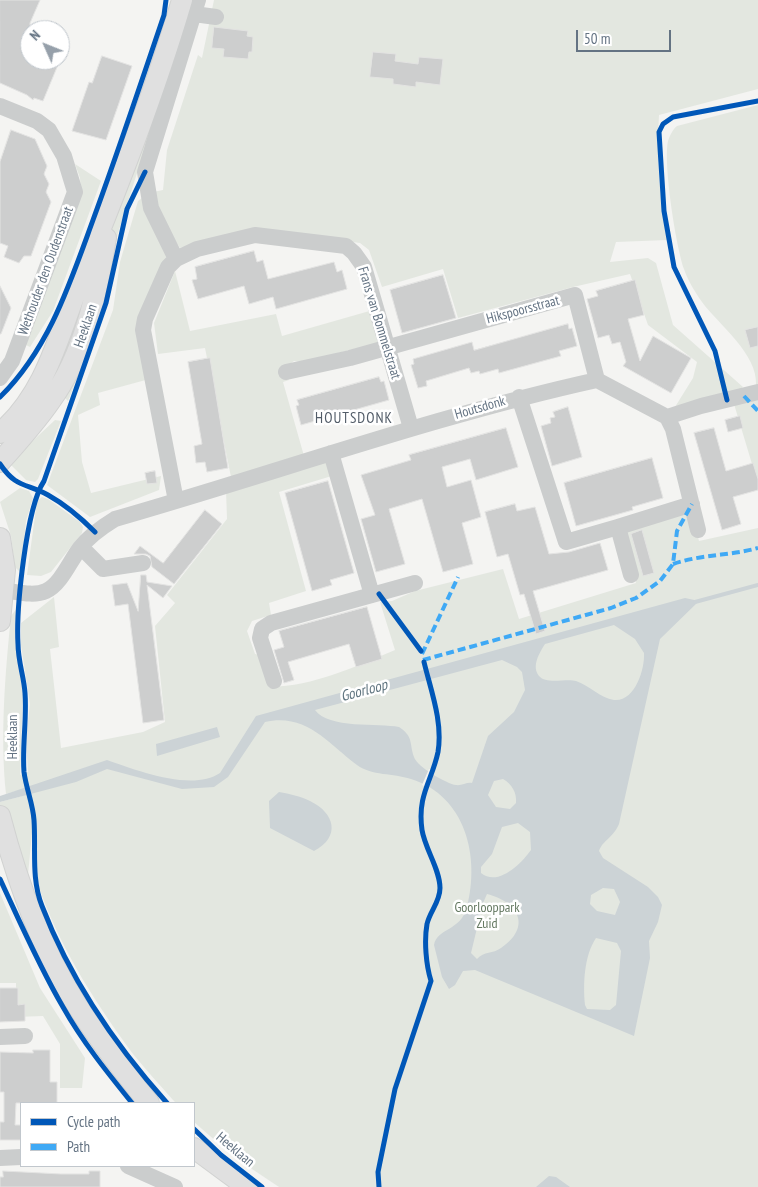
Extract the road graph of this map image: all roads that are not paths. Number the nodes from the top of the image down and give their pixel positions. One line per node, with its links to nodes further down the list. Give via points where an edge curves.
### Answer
1 (192, 5): 2 (street); 4 (main road, Heeklaan, via 148,105); 5 (street, via 145,172 151,208)
2 (216, 17)
3 (0, 106): 8 (street, Wethouder den Oudenstraat, via 37,121 49,130 64,156 75,192 12,361)
4 (111, 204): 14 (main road, Heeklaan, via 44,376 33,396); 16 (main road, Heeklaan, via 97,291 81,341 52,399)
5 (176, 259): 6 (street, Frans van Bommelstraat, via 197,249 255,235 346,246 364,267); 17 (street, via 168,267 144,319 143,330)
6 (387, 346): 7 (street); 9 (street, Hikspoorsstraat, via 575,296); 13 (street, Frans van Bommelstraat)
7 (286, 372)
8 (0, 378)
9 (597, 380): 11 (street, Houtsdonk); 12 (street)
10 (758, 392): 12 (street)
11 (519, 397): 13 (street, Houtsdonk); 19 (street, via 566,542)
12 (667, 417): 18 (street)
13 (411, 428): 15 (street, Houtsdonk)
14 (0, 433)
15 (331, 453): 17 (street, Houtsdonk); 27 (street)
16 (0, 462)
17 (176, 501): 22 (street, Houtsdonk, via 115,519 95,532)
18 (692, 504): 19 (street); 20 (street)
19 (618, 527): 24 (street)
20 (698, 530)
21 (0, 538): 26 (main road, via 5,570)
22 (81, 547): 23 (street, via 103,569); 26 (street, Houtsdonk, via 46,591 21,593)
23 (143, 563)
24 (631, 575)
25 (415, 583): 27 (street)
26 (2, 590): 28 (main road)
27 (372, 595): 29 (street, via 262,629 260,638)
28 (0, 621)
29 (274, 682)
30 (0, 816): 33 (main road, via 31,912 55,966 74,1002)
31 (25, 1036): 32 (street)
32 (0, 1037)
33 (148, 1102)
34 (195, 1149): 41 (main road, Heeklaan)
35 (195, 1153): 40 (main road)
36 (20, 1157): 37 (street)
37 (0, 1158)
38 (130, 1167): 39 (street)
39 (175, 1187)
40 (229, 1187)
41 (247, 1187)

